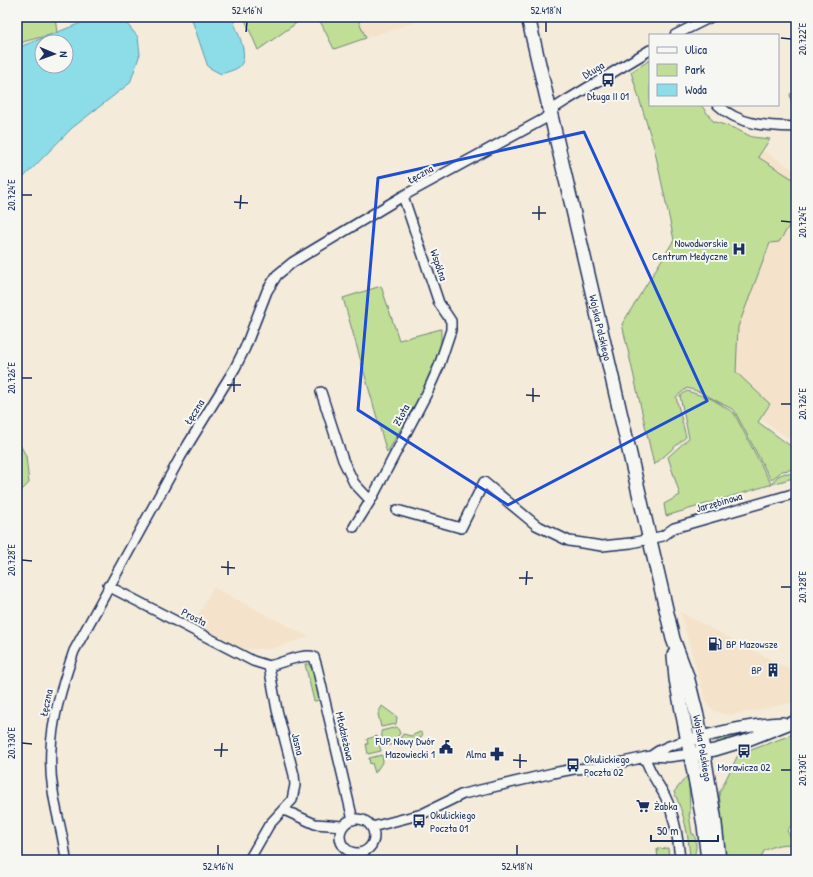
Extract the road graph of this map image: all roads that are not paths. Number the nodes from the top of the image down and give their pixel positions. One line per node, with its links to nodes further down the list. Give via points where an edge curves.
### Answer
1 (528, 17): 6 (main road, Wojska Polskiego)
2 (711, 17): 3 (street)
3 (677, 34)
4 (649, 51): 6 (street, Długa)
5 (719, 106): 7 (street, via 741,121 766,126)
6 (550, 112): 8 (street, Łęczna, via 537,123); 15 (main road, Wojska Polskiego)
7 (796, 127)
8 (403, 196): 9 (street, Wspólna, via 439,303 451,320); 16 (street, Łęczna, via 293,262 277,276 267,291 235,368 181,456)
9 (449, 340): 12 (street, Złota, via 427,393)
10 (321, 392): 12 (street, via 343,460 354,483)
11 (796, 492): 15 (street, Jarzębinowa, via 674,528 663,536)
12 (370, 500): 14 (street, Złota)
13 (397, 510): 15 (street, Jarzębinowa, via 461,528 484,482 536,525 569,541 602,546)
14 (354, 527)
15 (650, 539): 19 (main road, Wojska Polskiego, via 673,639 687,676)
16 (108, 586): 17 (street, Prosta, via 253,661); 27 (street, Łęczna, via 74,651 56,709 51,766)
17 (269, 666): 22 (street, Jasna, via 277,710 294,775 292,800); 23 (street, Młodzieżowa, via 304,656 314,658)
18 (794, 722): 19 (street, via 767,724); 20 (street, via 748,740)
19 (695, 738): 20 (main road, Wojska Polskiego); 21 (street, via 670,745)
20 (697, 752): 21 (street, via 668,757); 30 (main road, Wojska Polskiego); 31 (main road, Wojska Polskiego, via 714,815)
21 (648, 756): 25 (street, via 595,768 574,769 463,794 422,814); 29 (street, via 648,768 672,814)
22 (284, 810): 24 (street, via 315,824); 28 (street, Jasna, via 270,825)
23 (353, 820): 24 (street); 25 (street, via 360,819)
24 (343, 826): 26 (street, via 341,842 346,849)
25 (372, 826): 26 (street, via 374,840)
26 (362, 857)
27 (66, 860)
28 (249, 860)
29 (680, 860)
30 (708, 860)
31 (719, 860)

